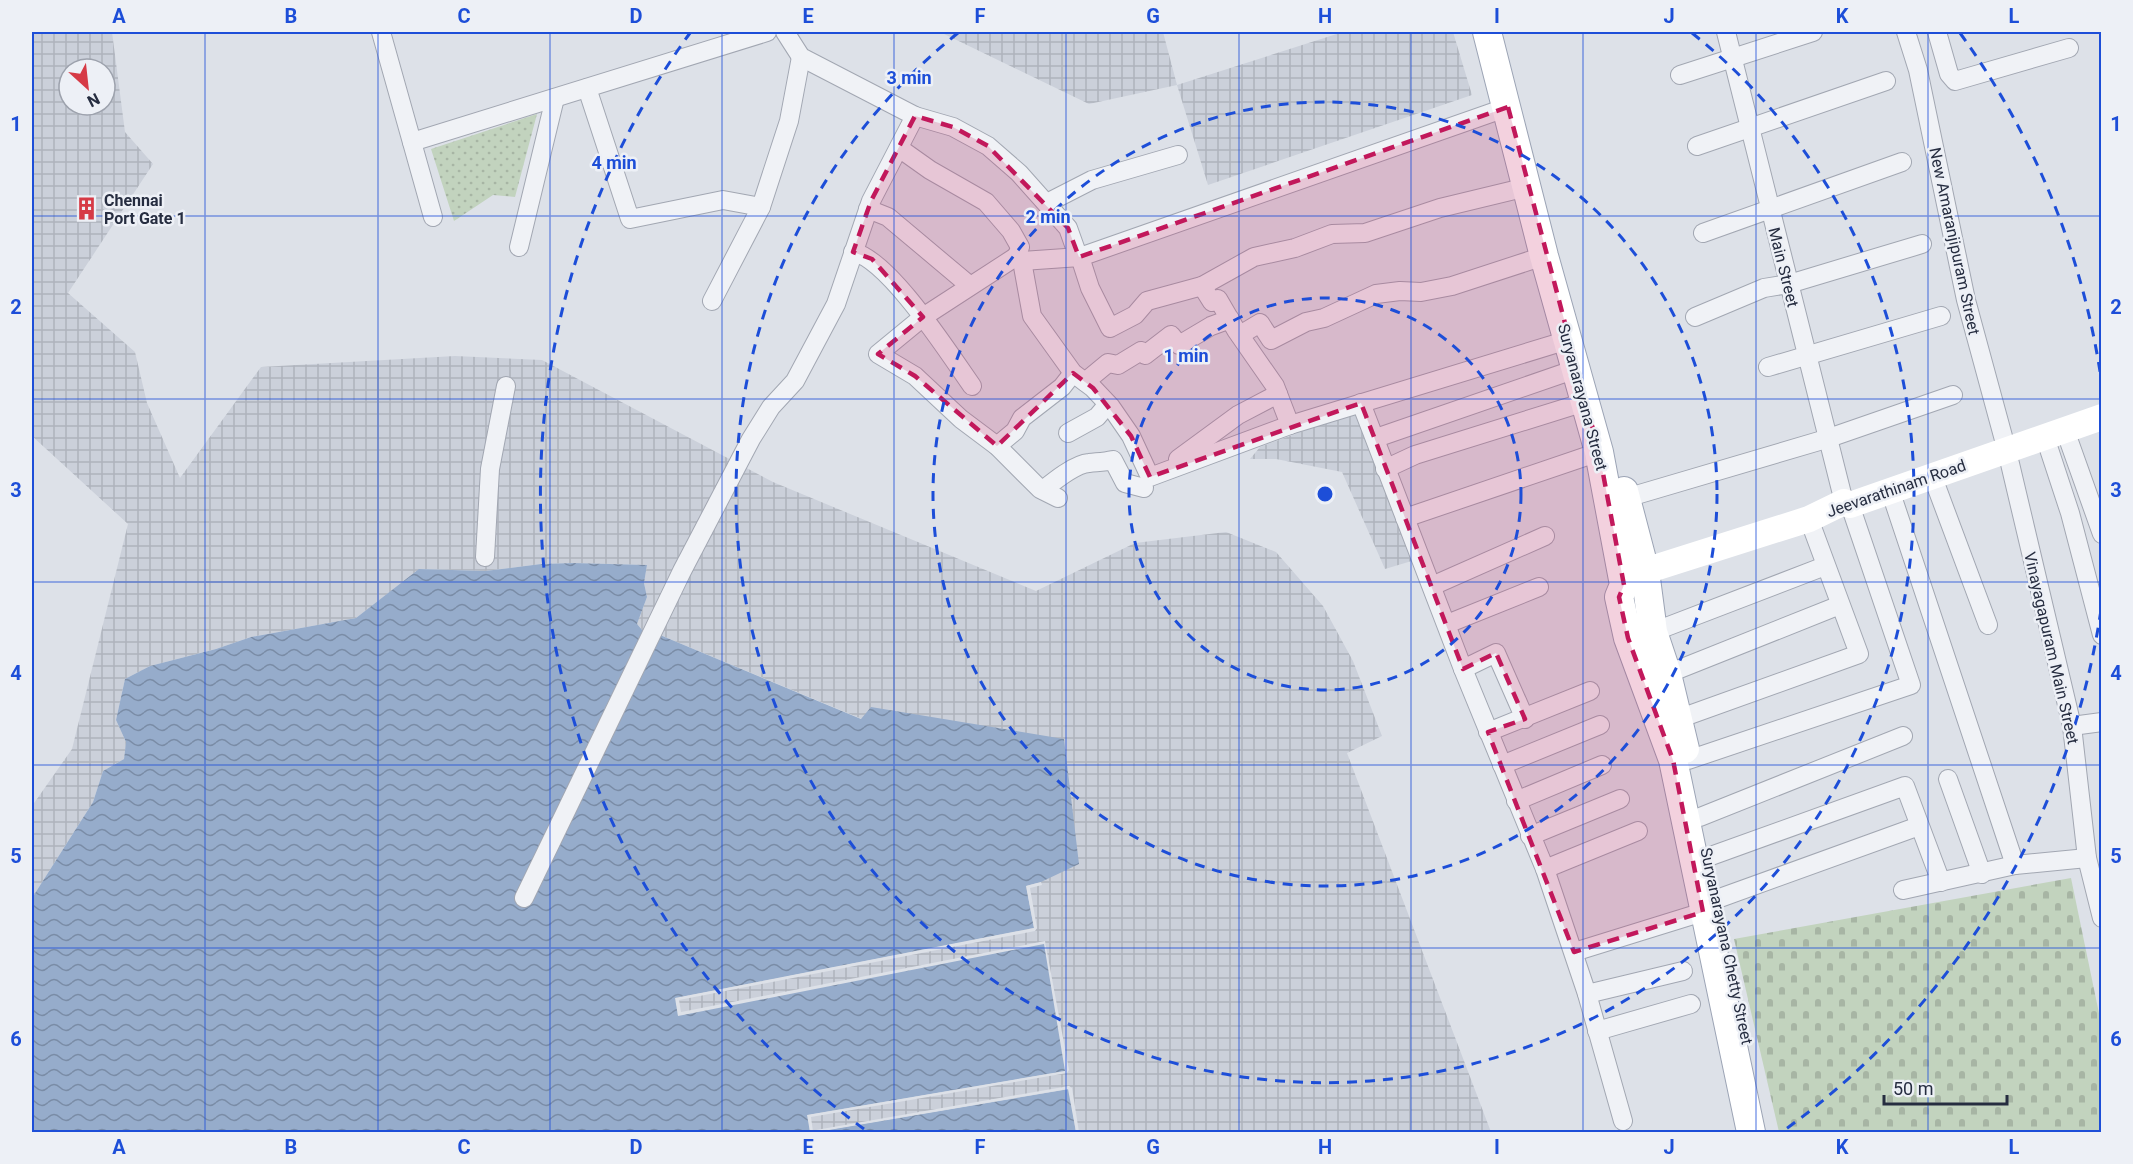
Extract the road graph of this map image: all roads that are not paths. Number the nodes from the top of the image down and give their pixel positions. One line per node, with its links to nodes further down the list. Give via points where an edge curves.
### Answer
1 (381, 32): 20 (street)
2 (767, 32): 15 (street)
3 (784, 32): 11 (street)
4 (1486, 32): 17 (main road, Suryanarayana Street)
5 (1500, 32): 73 (main road, Suryanarayana Street, via 1544,182)
6 (1726, 32): 12 (street, Main Street)
7 (1813, 32): 12 (street)
8 (1906, 32): 66 (street, New Amaranjipuram Street, via 1918,70 1966,300)
9 (1937, 32): 10 (street, via 1949,74 1955,81)
10 (2069, 48)
11 (801, 57): 18 (street); 27 (street, via 789,121)
12 (1732, 57): 13 (street); 19 (street, Main Street)
13 (1680, 75)
14 (1886, 81): 19 (street)
15 (587, 88): 16 (street); 27 (street, via 630,219 723,200)
16 (555, 98): 20 (street); 33 (street)
17 (1508, 107): 25 (main road, Suryanarayana Street); 35 (street)
18 (915, 116): 22 (street); 26 (street, via 953,127 988,146)
19 (1751, 128): 21 (street); 28 (street, Main Street)
20 (412, 142): 30 (street)
21 (1697, 146)
22 (898, 148): 29 (street); 37 (street, via 986,202 1011,231 1020,247)
23 (1178, 155): 26 (street, via 1092,180)
24 (1902, 162): 28 (street)
25 (1527, 187): 36 (main road, Suryanarayana Street); 40 (street, via 1440,208 1365,233 1332,234 1254,257)
26 (1047, 203): 35 (street, via 1068,228)
27 (761, 207): 41 (street)
28 (1769, 207): 31 (street); 38 (street, Main Street)
29 (868, 209): 34 (street); 39 (street, via 888,217)
30 (433, 217)
31 (1703, 233)
32 (1922, 244): 38 (street)
33 (519, 247)
34 (854, 252): 43 (street, via 872,259); 116 (street, via 831,314 795,381 771,407 751,439 682,571)
35 (1079, 256): 37 (street); 40 (street, via 1110,328 1136,315 1147,301)
36 (1544, 256): 46 (street, via 1452,286 1376,294 1271,340 1260,323); 47 (main road, Suryanarayana Street)
37 (1020, 258): 39 (street); 51 (street, via 1032,316)
38 (1789, 284): 44 (street, via 1764,288); 48 (street, Main Street)
39 (969, 285): 43 (street)
40 (1202, 286): 45 (street, via 1212,302 1218,299)
41 (712, 301)
42 (1941, 316): 48 (street)
43 (923, 317): 53 (street); 65 (street, via 878,354 915,376)
44 (1695, 317)
45 (1230, 319): 46 (street); 51 (street, via 1179,345 1171,335 1144,355 1141,351 1118,365 1108,363)
46 (1240, 335): 54 (street)
47 (1568, 340): 50 (main road, Suryanarayana Street); 57 (street)
48 (1807, 357): 49 (street); 64 (street, Main Street)
49 (1768, 367)
50 (1576, 369): 56 (main road, Suryanarayana Street); 63 (street)
51 (1079, 377): 58 (street); 65 (street, via 1022,418 1015,431)
52 (506, 386): 79 (street, via 490,469)
53 (972, 386)
54 (1278, 393): 60 (street); 68 (street, via 1225,424 1183,454)
55 (1953, 395): 64 (street)
56 (1585, 402): 67 (main road, Suryanarayana Street); 69 (street, via 1415,455)
57 (1361, 403): 60 (street); 63 (street)
58 (1108, 404): 61 (street, via 1097,417); 68 (street, via 1131,436 1150,477)
59 (2102, 417): 62 (main road, Jeevarathinam Road)
60 (1290, 425): 68 (street)
61 (1068, 433)
62 (2055, 434): 66 (main road, Jeevarathinam Road); 77 (street); 88 (street)
63 (1376, 438): 69 (street)
64 (1826, 439): 73 (street); 74 (street, Main Street)
65 (997, 446): 71 (street, via 1050,494 1067,472 1087,462 1113,460 1125,483)
66 (2007, 451): 70 (main road, Jeevarathinam Road); 96 (street, Vinayagapuram Main Street)
67 (1599, 452): 75 (street); 81 (main road, Suryanarayana Street)
68 (1172, 468)
69 (1385, 469): 75 (street)
70 (1932, 475): 72 (main road, Jeevarathinam Road); 86 (street)
71 (1144, 488)
72 (1890, 490): 74 (main road, Jeevarathinam Road); 111 (street)
73 (1626, 498): 81 (main road, Suryanarayana Street)
74 (1847, 503): 76 (main road, Jeevarathinam Road); 99 (street, Main Street, via 1911,685)
75 (1405, 518): 82 (street)
76 (1809, 519): 80 (street); 81 (main road, Jeevarathinam Road)
77 (2102, 534)
78 (1545, 536): 82 (street)
79 (485, 556)
80 (1825, 566): 84 (street); 87 (street)
81 (1635, 578): 87 (main road, Suryanarayana Street); 99 (main road, Suryanarayana Street, via 1619,597 1628,638)
82 (1432, 586): 85 (street)
83 (1539, 587): 85 (street)
84 (1840, 605): 90 (street); 93 (street, via 1859,654)
85 (1447, 624): 89 (street)
86 (1988, 625)
87 (1653, 632): 90 (main road, Suryanarayana Street)
88 (2102, 635)
89 (1462, 669): 92 (street, via 1496,653); 97 (street)
90 (1666, 674): 93 (main road, Suryanarayana Street)
91 (1590, 691): 92 (street)
92 (1525, 719): 97 (street)
93 (1678, 719): 99 (main road, Suryanarayana Street)
94 (2102, 722): 96 (street)
95 (1600, 724): 100 (street)
96 (2072, 726): 110 (street, Vinayagapuram Main Street)
97 (1488, 732): 100 (street)
98 (1903, 736): 105 (street)
99 (1680, 760): 105 (main road, Suryanarayana Chetty Street); 117 (main road, Suryanarayana Chetty Street)
100 (1502, 765): 104 (street)
101 (1602, 765): 104 (street)
102 (1948, 779): 113 (street)
103 (1620, 799): 108 (street)
104 (1516, 801): 108 (street)
105 (1700, 817): 109 (main road, Suryanarayana Chetty Street)
106 (1919, 826): 109 (street, via 1905,786); 114 (street); 117 (street)
107 (1638, 831): 112 (street)
108 (1530, 836): 112 (street)
109 (1708, 857): 117 (main road, Suryanarayana Chetty Street)
110 (2088, 858): 111 (street); 118 (street, Vinayagapuram Main Street)
111 (2015, 865): 113 (street)
112 (1545, 869): 119 (street)
113 (1982, 873): 114 (street)
114 (1941, 882): 115 (street)
115 (1903, 890)
116 (524, 898)
117 (1710, 906): 119 (street); 125 (main road, Suryanarayana Chetty Street); 126 (main road, Suryanarayana Chetty Street)
118 (2102, 918)
119 (1574, 952): 121 (street)
120 (1683, 971): 121 (street)
121 (1587, 994): 123 (street)
122 (1691, 1004): 123 (street)
123 (1597, 1031): 124 (street)
124 (1623, 1121)
125 (1751, 1132)
126 (1765, 1132)

